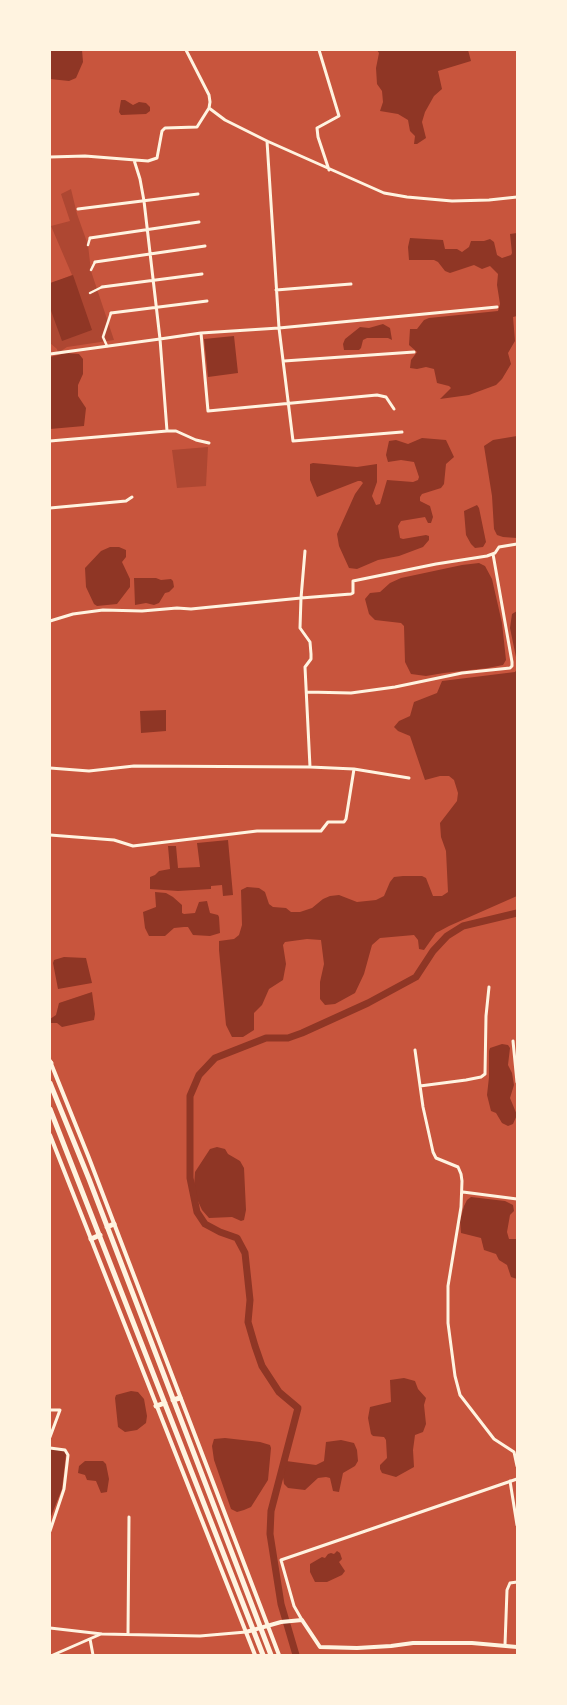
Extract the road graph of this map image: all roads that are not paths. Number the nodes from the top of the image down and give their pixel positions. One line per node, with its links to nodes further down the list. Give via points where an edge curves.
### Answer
1 (186, 50): 3 (street, via 209,95)
2 (319, 50): 7 (street, via 339,116 317,128)
3 (209, 108): 4 (street, via 225,120); 6 (street, via 197,127 165,128 162,131 157,158 148,161)
4 (267, 141): 7 (street); 24 (street)
5 (50, 157): 6 (street, via 85,156)
6 (134, 160): 10 (street)
7 (329, 170): 9 (street, via 384,193 407,197 452,201)
8 (198, 194): 10 (street)
9 (517, 196)
10 (144, 201): 11 (street); 13 (street)
11 (77, 211)
12 (199, 222): 13 (street)
13 (148, 230): 14 (street); 17 (street)
14 (90, 238): 15 (street)
15 (88, 245)
16 (205, 246): 17 (street)
17 (151, 255): 18 (street); 21 (street)
18 (95, 262): 19 (street)
19 (91, 270)
20 (202, 274): 21 (street)
21 (154, 279): 23 (street); 27 (street)
22 (351, 284): 24 (street)
23 (102, 287): 25 (street)
24 (276, 290): 30 (street)
25 (90, 293)
26 (207, 301): 27 (street)
27 (157, 307): 29 (street); 32 (street)
28 (497, 307): 30 (street)
29 (111, 313): 33 (street, via 103,337)
30 (279, 328): 31 (street); 36 (street)
31 (202, 333): 32 (street); 37 (street, via 208,411)
32 (160, 339): 33 (street); 39 (street)
33 (107, 346): 35 (street)
34 (414, 352): 36 (street)
35 (50, 354)
36 (284, 361): 37 (street)
37 (288, 403): 38 (street, via 377,395 386,398); 40 (street, via 293,441)
38 (394, 409)
39 (167, 431): 41 (street); 42 (street)
40 (402, 432)
41 (50, 441)
42 (209, 443)
43 (132, 497): 44 (street, via 126,501)
44 (50, 508)
45 (517, 544): 47 (street, via 499,547)
46 (305, 551): 48 (street)
47 (493, 554): 48 (street, via 353,581 351,594); 50 (street, via 512,662 510,668 462,673 351,693)
48 (301, 598): 49 (street, via 191,609 103,610 73,614); 50 (street, via 300,628 310,642 311,654 311,659 305,667)
49 (50, 621)
50 (307, 692): 51 (street)
51 (310, 767): 52 (street, via 134,766 89,771); 53 (street)
52 (50, 768)
53 (354, 769): 54 (street); 55 (street, via 346,819 344,822 328,822 320,830 250,831 133,846 114,840)
54 (409, 778)
55 (50, 835)
56 (489, 986): 62 (street, via 485,1074 466,1080)
57 (513, 1040): 60 (street)
58 (415, 1050): 62 (street)
59 (50, 1063): 67 (street)
60 (517, 1082)
61 (50, 1083): 68 (main road)
62 (420, 1086): 65 (street, via 433,1152 436,1158 458,1167)
63 (50, 1109): 69 (main road)
64 (50, 1135): 70 (street)
65 (463, 1192): 66 (street); 78 (street, via 448,1286 448,1323 455,1376 460,1395 494,1439 514,1452)
66 (517, 1199)
67 (114, 1224): 68 (main road); 71 (street)
68 (107, 1227): 72 (main road)
69 (100, 1235): 70 (main road); 73 (main road)
70 (91, 1239): 74 (street)
71 (180, 1398): 72 (main road); 86 (street)
72 (173, 1400): 98 (main road)
73 (165, 1403): 74 (main road); 97 (main road)
74 (156, 1406): 88 (street)
75 (50, 1410): 76 (street, via 60,1410)
76 (50, 1438)
77 (50, 1448): 83 (street, via 65,1450 68,1455 64,1489)
78 (517, 1466)
79 (517, 1479): 80 (street)
80 (510, 1481): 82 (street); 85 (street, via 281,1560 294,1606)
81 (129, 1517): 90 (street)
82 (517, 1526)
83 (50, 1531)
84 (517, 1582): 92 (street, via 510,1583 507,1590)
85 (302, 1620): 86 (street); 92 (street, via 320,1647 392,1646 413,1643)
86 (268, 1625): 88 (street); 99 (street)
87 (50, 1628): 89 (street)
88 (246, 1632): 90 (street, via 200,1636); 96 (street)
89 (102, 1634): 90 (street); 91 (street)
90 (128, 1634)
91 (90, 1639): 94 (street); 95 (street)
92 (505, 1645): 93 (street)
93 (517, 1647)
94 (53, 1655)
95 (93, 1655)
96 (254, 1655)
97 (263, 1655)
98 (271, 1655)
99 (279, 1655)

